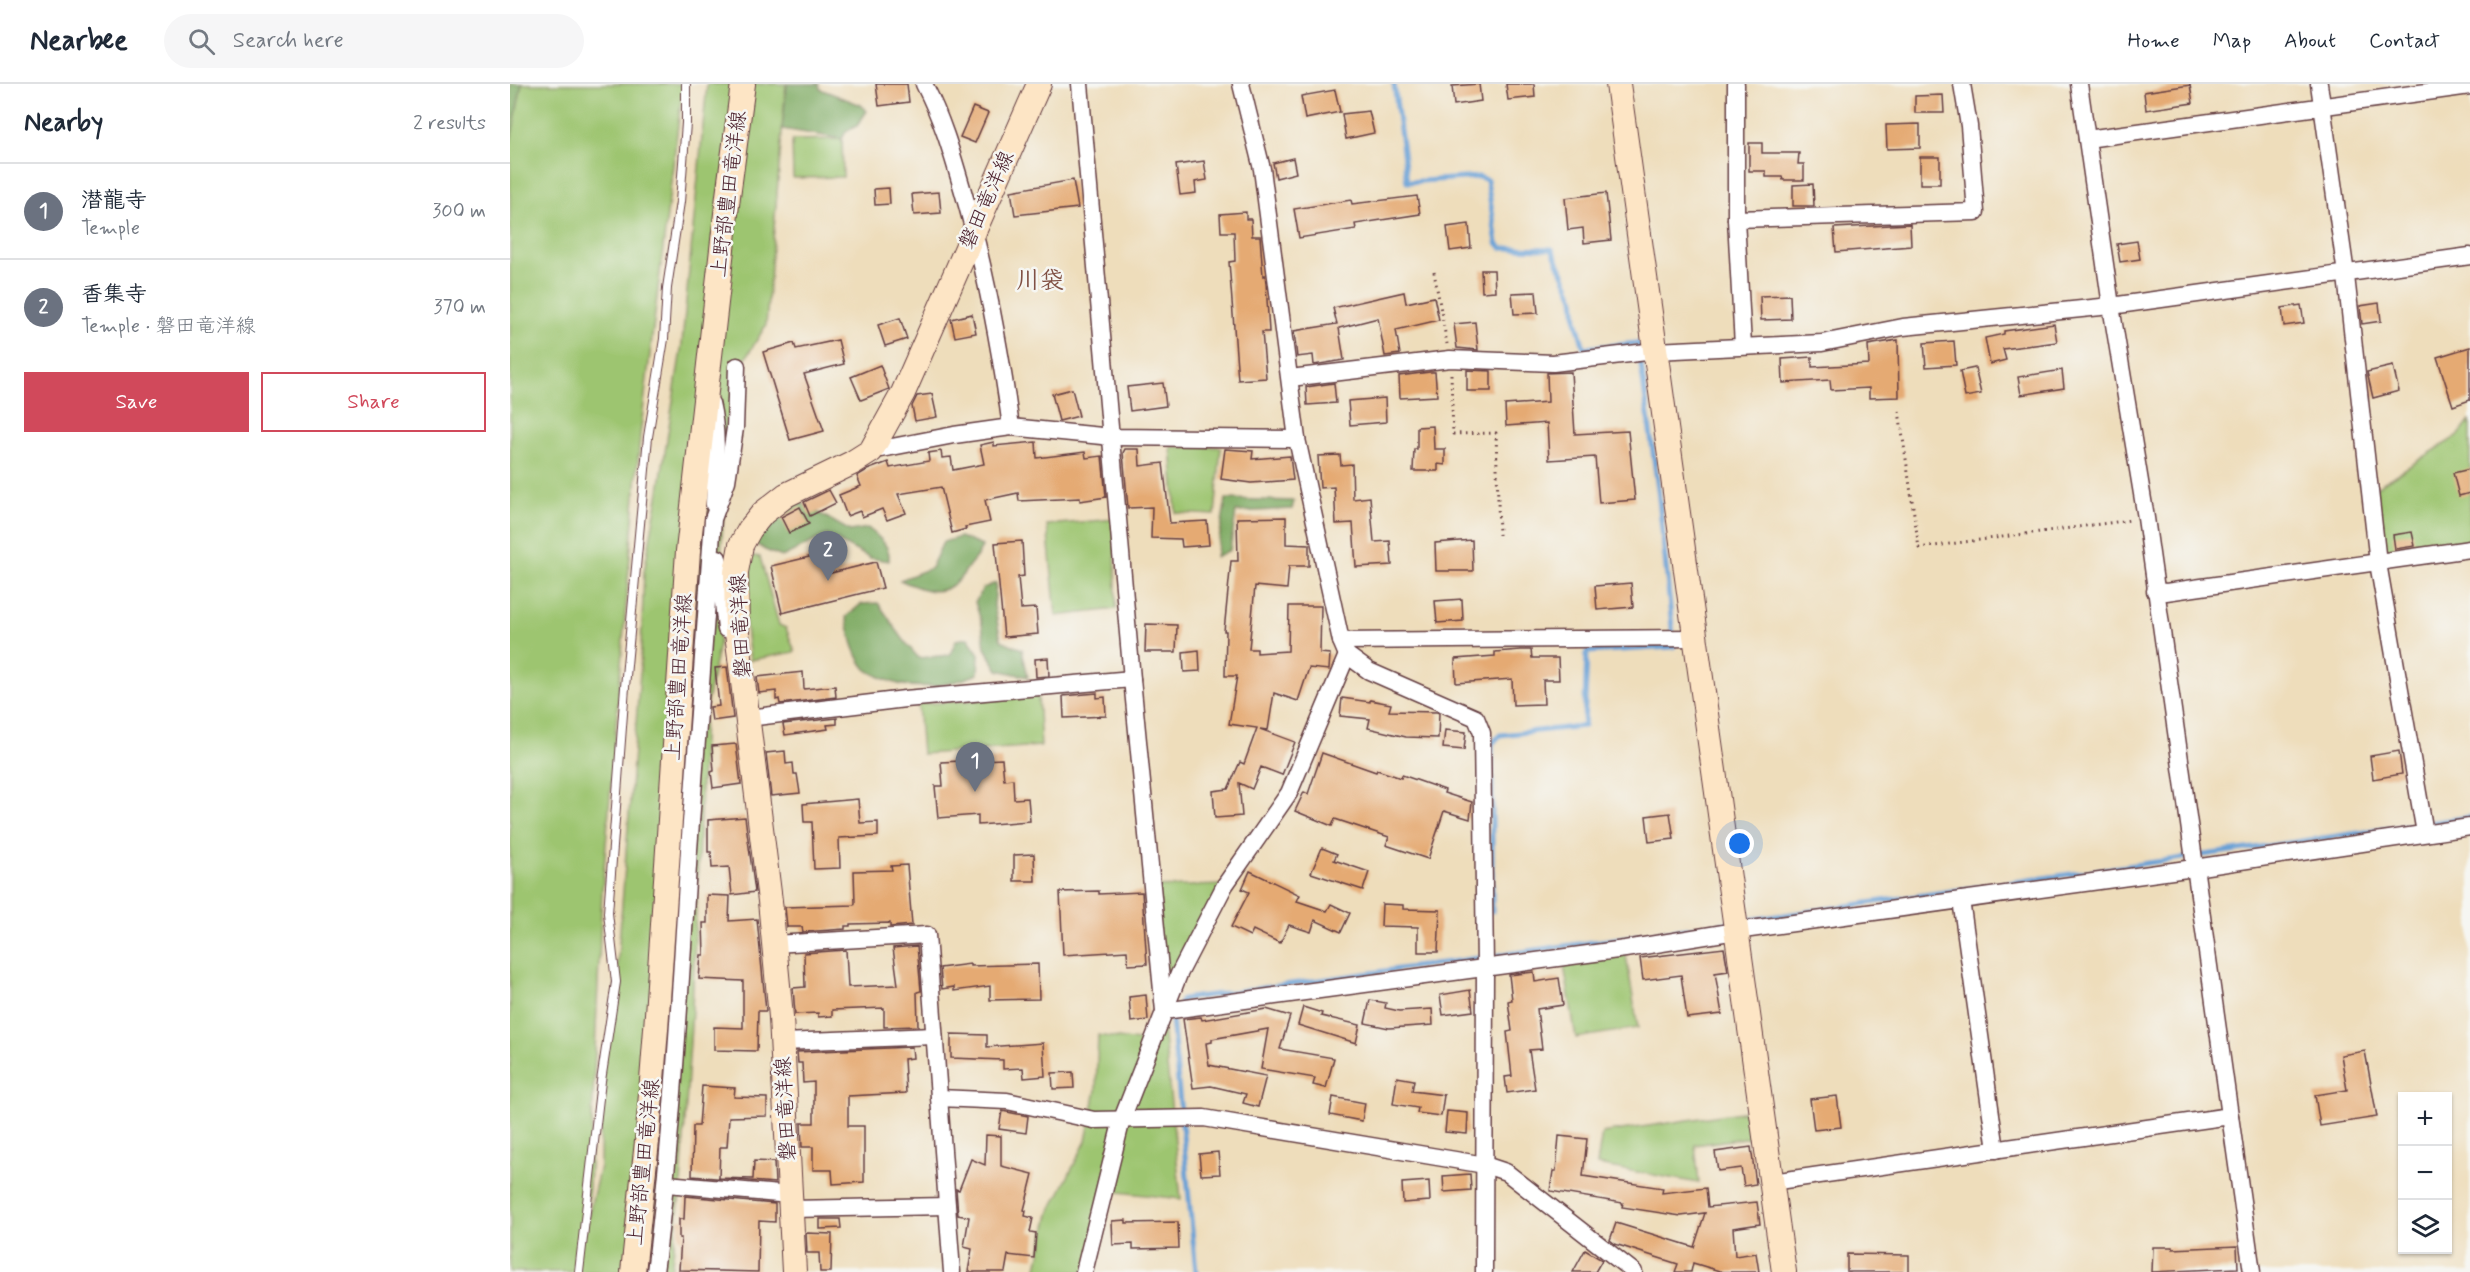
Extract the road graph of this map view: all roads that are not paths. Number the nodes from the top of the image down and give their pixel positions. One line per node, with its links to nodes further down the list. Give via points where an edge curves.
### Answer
1 (686, 84): 57 (lane, via 680,201 648,437 625,687 608,913 616,982)
2 (743, 84): 24 (main road, 上野部豊田竜洋線)
3 (924, 84): 16 (street, via 941,116)
4 (1039, 84): 16 (main road, 磐田竜洋線)
5 (1080, 84): 26 (street)
6 (1241, 84): 23 (street, via 1262,169)
7 (1618, 84): 21 (main road)
8 (1736, 84): 15 (street)
9 (1962, 84): 15 (street, via 1976,212)
10 (2079, 84): 14 (street)
11 (2319, 84): 13 (street)
12 (2470, 86): 13 (street)
13 (2323, 108): 14 (street); 18 (street)
14 (2087, 139): 19 (street)
15 (1736, 219): 20 (street)
16 (974, 230): 25 (street, via 1002,356); 28 (main road, 磐田竜洋線, via 903,393)
17 (2470, 256): 18 (street)
18 (2346, 273): 19 (street); 31 (street)
19 (2111, 306): 20 (street, via 1903,327 1822,343); 32 (street)
20 (1743, 346): 21 (street)
21 (1655, 351): 23 (street, via 1553,363 1450,359); 34 (main road)
22 (738, 366): 29 (street, via 727,481)
23 (1290, 378): 27 (street)
24 (706, 387): 29 (street, via 714,417); 58 (main road, 上野部豊田竜洋線, via 688,551 657,1029)
25 (1011, 427): 26 (street); 28 (street)
26 (1112, 437): 27 (street); 36 (street)
27 (1297, 438): 35 (street)
28 (871, 451): 33 (main road, 磐田竜洋線, via 786,495 750,529 741,545 736,572)
29 (713, 519): 33 (street, via 726,629); 54 (street)
30 (2470, 549): 31 (street)
31 (2378, 563): 32 (street); 39 (street)
32 (2155, 591): 40 (street)
33 (737, 633): 37 (main road, 磐田竜洋線)
34 (1695, 638): 35 (street); 42 (main road)
35 (1344, 648): 44 (street, via 1369,671 1476,718 1482,733); 45 (street, via 1289,793 1226,885)
36 (1132, 679): 37 (street, via 905,699); 45 (street)
37 (748, 718): 43 (main road, 磐田竜洋線)
38 (2470, 827): 39 (street)
39 (2425, 833): 40 (street)
40 (2194, 868): 41 (street); 49 (street)
41 (1961, 900): 42 (street); 51 (street)
42 (1736, 931): 44 (street); 53 (main road)
43 (774, 944): 46 (street, via 927,935); 47 (main road, 磐田竜洋線)
44 (1485, 968): 45 (street); 52 (street)
45 (1164, 1011): 50 (street)
46 (934, 1036): 47 (street); 48 (street)
47 (783, 1042): 55 (main road, 磐田竜洋線)
48 (939, 1098): 50 (street, via 1007,1101 1094,1120); 56 (street)
49 (2230, 1116): 51 (street); 66 (street)
50 (1122, 1119): 52 (street, via 1204,1118); 62 (street)
51 (1996, 1150): 53 (street)
52 (1485, 1165): 63 (street); 64 (street, via 1506,1172)
53 (1771, 1182): 65 (main road)
54 (667, 1184): 55 (street); 59 (street)
55 (791, 1202): 56 (street); 60 (main road, 磐田竜洋線)
56 (947, 1206): 61 (street)
57 (579, 1272)
58 (633, 1272)
59 (655, 1272)
60 (794, 1272)
61 (952, 1272)
62 (1084, 1272)
63 (1484, 1272)
64 (1634, 1272)
65 (1784, 1272)
66 (2252, 1272)

